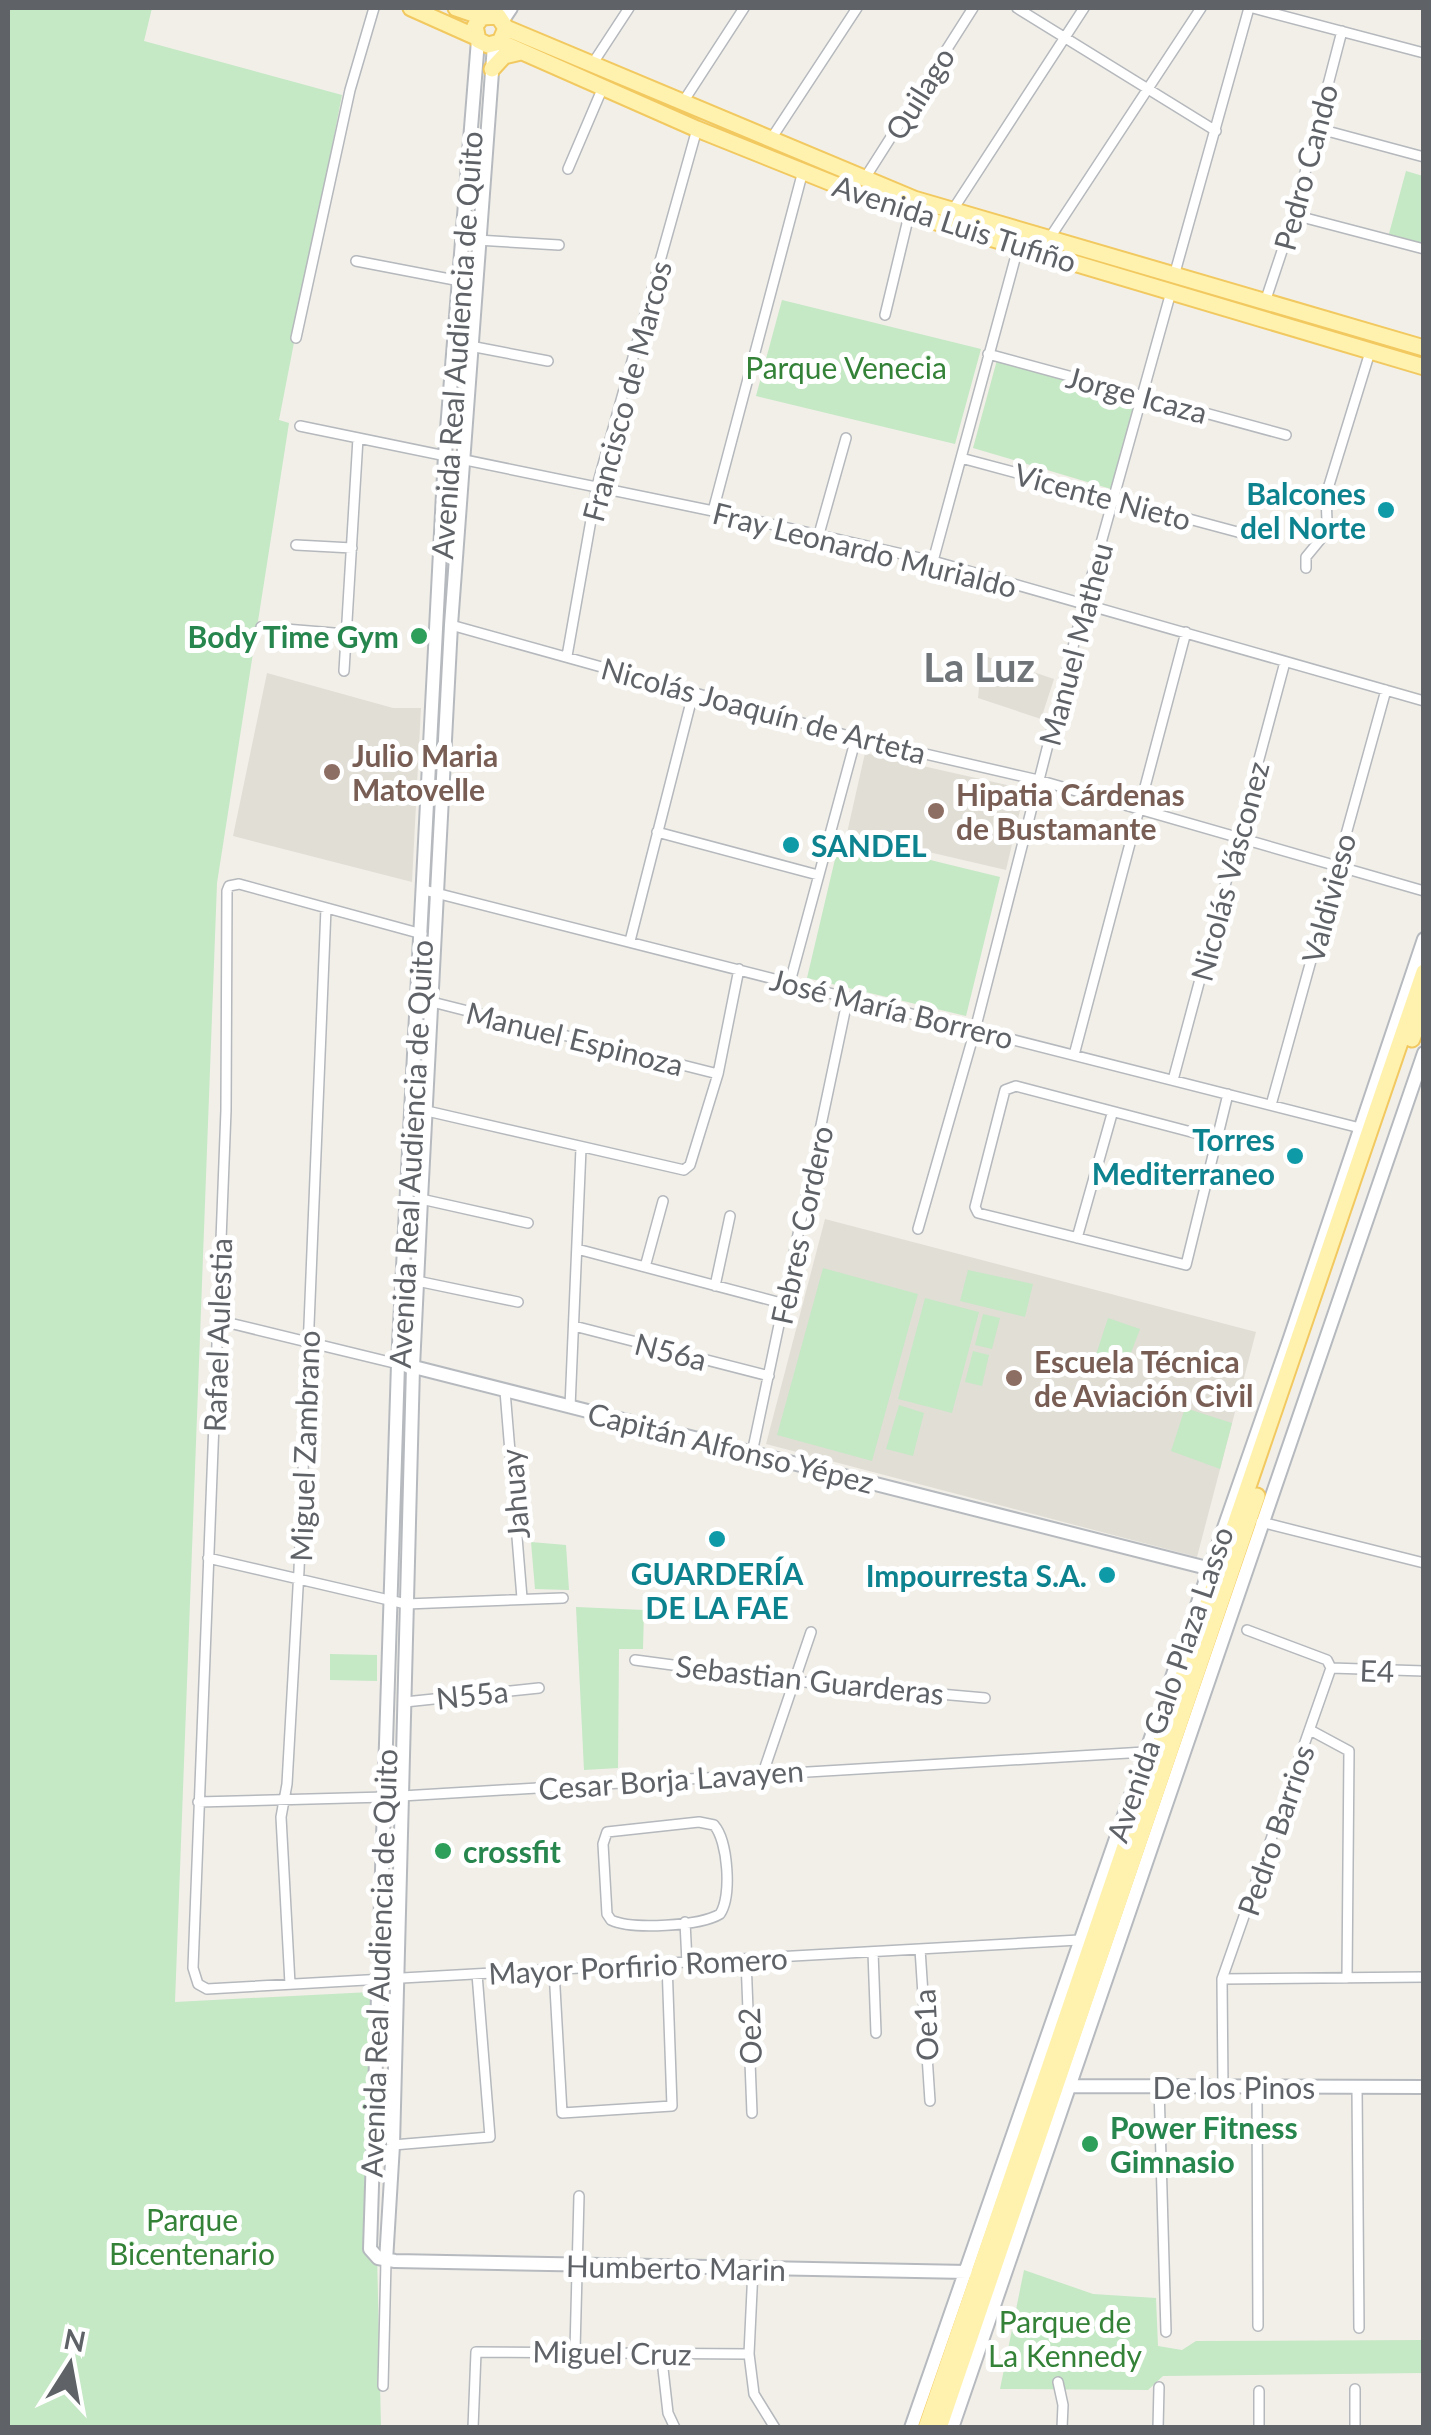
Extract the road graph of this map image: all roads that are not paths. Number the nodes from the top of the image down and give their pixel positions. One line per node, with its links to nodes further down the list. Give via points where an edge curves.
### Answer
1 (374, 8): 47 (street)
2 (410, 8): 12 (main road, Avenida Luis Tufiño)
3 (456, 8): 12 (main road, Avenida Luis Tufiño)
4 (628, 8): 17 (street)
5 (744, 8): 22 (street)
6 (857, 8): 27 (street)
7 (973, 8): 31 (street, Quilago)
8 (1016, 8): 14 (street)
9 (1084, 8): 14 (street)
10 (1201, 8): 20 (street)
11 (1251, 8): 13 (street); 26 (street, Manuel Matheu)
12 (493, 26): 15 (main road, Avenida Luis Tufiño); 17 (main road, Avenida Luis Tufiño); 18 (main road, Avenida Real Audiencia de Quito); 42 (main road, Avenida Real Audiencia de Quito)
13 (1342, 31): 16 (street); 25 (street, Pedro Cando)
14 (1065, 37): 20 (street); 33 (street)
15 (523, 52): 18 (main road, via 504,56); 19 (main road, Avenida Luis Tufiño)
16 (1424, 53)
17 (592, 63): 21 (main road, Avenida Luis Tufiño)
18 (492, 69): 35 (main road, Avenida Real Audiencia de Quito)
19 (602, 87): 23 (main road, Avenida Luis Tufiño); 29 (street)
20 (1149, 89): 26 (street); 36 (street)
21 (658, 91): 22 (main road, Avenida Luis Tufiño); 23 (main road)
22 (683, 102): 27 (main road, Avenida Luis Tufiño)
23 (648, 107): 24 (main road, Avenida Luis Tufiño)
24 (698, 128): 30 (main road, Avenida Luis Tufiño); 62 (street, Francisco de Marcos)
25 (1316, 128): 28 (street); 34 (street, Pedro Cando)
26 (1216, 131): 43 (street, Manuel Matheu)
27 (771, 139): 31 (main road, Avenida Luis Tufiño)
28 (1424, 157)
29 (568, 169)
30 (803, 171): 32 (main road, Avenida Luis Tufiño); 64 (street)
31 (866, 178): 32 (main road, Avenida Luis Tufiño)
32 (912, 206): 33 (main road, Avenida Luis Tufiño); 38 (main road, Avenida Luis Tufiño); 46 (street)
33 (952, 211): 36 (main road, Avenida Luis Tufiño)
34 (1294, 215): 39 (street); 44 (street, Pedro Cando)
35 (477, 240): 37 (street); 48 (main road, Avenida Real Audiencia de Quito)
36 (1048, 240): 41 (main road, Avenida Luis Tufiño)
37 (560, 245)
38 (1018, 248): 41 (main road, Avenida Luis Tufiño); 51 (street)
39 (1424, 250)
40 (356, 260): 42 (street)
41 (1111, 266): 43 (main road, Avenida Luis Tufiño)
42 (460, 282): 59 (main road, Avenida Real Audiencia de Quito)
43 (1173, 284): 45 (main road, Avenida Luis Tufiño); 54 (street, Manuel Matheu)
44 (1265, 302): 45 (main road, Avenida Luis Tufiño); 49 (main road, Avenida Luis Tufiño)
45 (1240, 303): 50 (main road, Avenida Luis Tufiño)
46 (885, 315)
47 (296, 338)
48 (470, 346): 52 (street); 60 (main road, Avenida Real Audiencia de Quito)
49 (1424, 348)
50 (1370, 352): 53 (main road, Avenida Luis Tufiño); 70 (street, via 1326,495 1328,520)
51 (988, 354): 54 (street, Jorge Icaza); 61 (street)
52 (548, 361)
53 (1424, 367)
54 (1144, 396): 56 (street, Jorge Icaza); 63 (street, Manuel Matheu)
55 (300, 426): 57 (street, Fray Leonardo Murialdo)
56 (1286, 436)
57 (358, 438): 59 (street, Fray Leonardo Murialdo); 68 (street)
58 (846, 438): 65 (street)
59 (445, 455): 60 (street, Fray Leonardo Murialdo); 89 (main road, Avenida Real Audiencia de Quito)
60 (462, 458): 62 (street, Fray Leonardo Murialdo); 72 (main road, Avenida Real Audiencia de Quito)
61 (961, 458): 63 (street, Vicente Nieto); 69 (street)
62 (597, 486): 64 (street, Fray Leonardo Murialdo); 76 (street, Francisco de Marcos)
63 (1114, 499): 66 (street, Vicente Nieto); 71 (street, Manuel Matheu)
64 (712, 510): 65 (street, Fray Leonardo Murialdo)
65 (819, 534): 69 (street, Fray Leonardo Murialdo)
66 (1245, 534)
67 (296, 545): 68 (street)
68 (352, 548): 75 (street)
69 (933, 561): 71 (street, Fray Leonardo Murialdo)
70 (1306, 568)
71 (1084, 604): 74 (street, Fray Leonardo Murialdo); 83 (street, Manuel Matheu)
72 (451, 625): 76 (street, Nicolás Joaquín de Arteta); 89 (main road, Avenida Real Audiencia de Quito)
73 (261, 627): 75 (street)
74 (1186, 632): 77 (street, Fray Leonardo Murialdo); 84 (street)
75 (346, 634): 78 (street)
76 (567, 656): 80 (street, Nicolás Joaquín de Arteta)
77 (1286, 662): 79 (street, Fray Leonardo Murialdo); 86 (street, Nicolás Vásconez)
78 (344, 671)
79 (1386, 690): 81 (street, Fray Leonardo Murialdo); 87 (street, Valdivieso)
80 (693, 694): 82 (street, Nicolás Joaquín de Arteta); 85 (street)
81 (1424, 701)
82 (856, 738): 83 (street, Nicolás Joaquín de Arteta); 88 (street)
83 (1038, 780): 84 (street, Nicolás Joaquín de Arteta); 101 (street, Manuel Matheu)
84 (1139, 810): 86 (street, Nicolás Joaquín de Arteta); 103 (street)
85 (657, 832): 88 (street); 94 (street)
86 (1238, 839): 87 (street, Nicolás Joaquín de Arteta); 105 (street, Nicolás Vásconez)
87 (1337, 866): 90 (street, Nicolás Joaquín de Arteta); 107 (street, Valdivieso)
88 (818, 875): 97 (street)
89 (431, 891): 92 (main road, Avenida Real Audiencia de Quito); 94 (street, José María Borrero); 99 (main road, Avenida Real Audiencia de Quito)
90 (1424, 892)
91 (326, 908): 92 (street, Rafael Aulestia); 125 (street, Rafael Aulestia, via 240,884 227,891); 127 (street, Miguel Zambrano)
92 (422, 934): 128 (main road, Avenida Real Audiencia de Quito)
93 (1424, 939): 110 (main road, Avenida Galo Plaza Lasso)
94 (630, 941): 95 (street, José María Borrero)
95 (739, 969): 97 (street, José María Borrero); 104 (street)
96 (1424, 972): 136 (main road, Avenida Galo Plaza Lasso)
97 (790, 982): 98 (street, José María Borrero)
98 (848, 997): 101 (street, José María Borrero); 124 (street, Febres Cordero)
99 (432, 1002): 104 (street, Manuel Espinoza); 108 (main road, Avenida Real Audiencia de Quito)
100 (1424, 1005): 136 (main road, Avenida Galo Plaza Lasso)
101 (975, 1030): 103 (street, José María Borrero); 117 (street, Manuel Matheu)
102 (1424, 1053): 133 (main road, Avenida Galo Plaza Lasso)
103 (1074, 1055): 105 (street, José María Borrero)
104 (718, 1074): 112 (street, via 684,1170)
105 (1173, 1080): 106 (street, José María Borrero)
106 (1228, 1094): 107 (street, José María Borrero); 111 (street)
107 (1272, 1105): 110 (street, José María Borrero)
108 (427, 1110): 112 (street); 113 (main road, Avenida Real Audiencia de Quito)
109 (1112, 1114): 111 (street); 118 (street); 118 (street, via 1016,1086 1005,1090 976,1210)
110 (1360, 1128): 136 (main road, Avenida Galo Plaza Lasso)
111 (1218, 1140): 118 (street, via 1186,1265)
112 (581, 1148): 119 (street)
113 (421, 1200): 116 (street); 121 (main road, Avenida Real Audiencia de Quito)
114 (663, 1201): 120 (street)
115 (730, 1216): 122 (street)
116 (528, 1223)
117 (918, 1229)
118 (1077, 1238)
119 (577, 1249): 120 (street); 126 (street)
120 (644, 1267): 122 (street)
121 (417, 1281): 123 (street); 128 (main road, Avenida Real Audiencia de Quito)
122 (716, 1286): 124 (street)
123 (518, 1302)
124 (785, 1304): 129 (street, Febres Cordero)
125 (217, 1320): 127 (street, Capitán Alfonso Yépez); 134 (street, Rafael Aulestia)
126 (574, 1326): 129 (street, N56a); 131 (street)
127 (308, 1342): 128 (street, Capitán Alfonso Yépez); 137 (street, Miguel Zambrano)
128 (406, 1365): 130 (main road, Capitán Alfonso Yépez); 140 (main road, Avenida Real Audiencia de Quito); 141 (main road, Avenida Real Audiencia de Quito)
129 (769, 1376): 132 (street, Febres Cordero)
130 (505, 1390): 131 (main road, Capitán Alfonso Yépez); 138 (street, Jahuay)
131 (570, 1407): 132 (main road, Capitán Alfonso Yépez)
132 (752, 1453): 136 (main road, Capitán Alfonso Yépez)
133 (1261, 1522): 135 (street); 136 (main road, Avenida Galo Plaza Lasso)
134 (208, 1558): 137 (street); 156 (street, Rafael Aulestia)
135 (1424, 1562)
136 (1226, 1573): 152 (main road, Avenida Galo Plaza Lasso); 175 (main road, Avenida Galo Plaza Lasso); 175 (main road, Avenida Galo Plaza Lasso)
137 (299, 1578): 140 (street); 157 (street, Miguel Zambrano)
138 (522, 1598): 139 (street); 141 (street)
139 (562, 1598)
140 (392, 1602): 141 (street); 155 (main road, Avenida Real Audiencia de Quito)
141 (406, 1604): 150 (main road, Avenida Real Audiencia de Quito)
142 (1247, 1630): 145 (street, via 1327,1660)
143 (811, 1632): 147 (street)
144 (635, 1660): 147 (street, Sebastian Guarderas)
145 (1330, 1668): 146 (street, E4); 151 (street, Pedro Barrios)
146 (1424, 1671)
147 (793, 1682): 149 (street, Sebastian Guarderas); 153 (street)
148 (539, 1688): 150 (street, N55a)
149 (985, 1698)
150 (405, 1702): 154 (main road, Avenida Real Audiencia de Quito)
151 (1310, 1730): 168 (street, via 1350,1751); 171 (street, Pedro Barrios)
152 (1144, 1752): 153 (street, Cesar Borja Lavayen); 159 (main road, Avenida Galo Plaza Lasso)
153 (763, 1773): 154 (street, Cesar Borja Lavayen)
154 (401, 1796): 155 (street, Cesar Borja Lavayen); 169 (main road, Avenida Real Audiencia de Quito)
155 (385, 1797): 157 (street, Cesar Borja Lavayen); 170 (main road, Avenida Real Audiencia de Quito)
156 (198, 1802): 157 (street, Cesar Borja Lavayen); 172 (street, Rafael Aulestia)
157 (283, 1802): 173 (street, Miguel Zambrano)
158 (684, 1922): 158 (street, via 716,1917 725,1906 718,1828 700,1822 607,1832 610,1920 632,1926); 163 (street)
159 (1079, 1940): 160 (street, Mayor Porfirio Romero); 188 (main road, Avenida Galo Plaza Lasso)
160 (920, 1949): 161 (street, Mayor Porfirio Romero); 181 (street, Oe1a)
161 (873, 1952): 162 (street, Mayor Porfirio Romero); 174 (street)
162 (746, 1959): 163 (street, Mayor Porfirio Romero); 182 (street, Oe2)
163 (686, 1962): 164 (street, Mayor Porfirio Romero)
164 (666, 1964): 165 (street, Mayor Porfirio Romero); 165 (street, via 672,2106 562,2113)
165 (554, 1970): 166 (street, Mayor Porfirio Romero)
166 (477, 1974): 169 (street, Mayor Porfirio Romero); 183 (street, via 490,2137)
167 (1424, 1977): 168 (street)
168 (1347, 1978): 171 (street)
169 (396, 1979): 170 (street, Mayor Porfirio Romero); 183 (main road, Avenida Real Audiencia de Quito)
170 (376, 1980): 173 (street, Mayor Porfirio Romero); 185 (main road, Avenida Real Audiencia de Quito, via 369,2243 374,2256)
171 (1222, 1980): 177 (street, Pedro Barrios)
172 (198, 1984): 173 (street, Mayor Porfirio Romero)
173 (290, 1984)
174 (876, 2033)
175 (1057, 2086): 176 (main road, De los Pinos); 204 (main road, Avenida Galo Plaza Lasso); 205 (main road, Avenida Galo Plaza Lasso); 206 (main road, Avenida Galo Plaza Lasso)
176 (1158, 2087): 177 (main road, De los Pinos); 191 (street)
177 (1224, 2087): 178 (main road, De los Pinos)
178 (1257, 2087): 180 (main road, De los Pinos); 189 (street)
179 (1424, 2087): 180 (main road, De los Pinos)
180 (1356, 2088): 190 (street)
181 (930, 2101)
182 (752, 2113)
183 (393, 2145): 185 (main road, Avenida Real Audiencia de Quito)
184 (579, 2196): 186 (street)
185 (386, 2260): 186 (main road, Humberto Marin); 196 (street, Avenida Real Audiencia de Quito)
186 (575, 2264): 187 (main road, Humberto Marin); 192 (street)
187 (753, 2269): 188 (main road, Humberto Marin); 194 (street)
188 (967, 2272): 203 (main road, Avenida Galo Plaza Lasso)
189 (1258, 2326)
190 (1359, 2328)
191 (1166, 2332)
192 (575, 2350): 193 (street, Miguel Cruz); 200 (street, Miguel Cruz, via 476,2352)
193 (661, 2352): 194 (street, Miguel Cruz); 201 (street)
194 (748, 2354): 202 (street, via 754,2394)
195 (1058, 2382): 207 (street)
196 (383, 2386)
197 (1159, 2387): 208 (street)
198 (1354, 2388): 210 (street)
199 (1259, 2391): 209 (street)
200 (473, 2428)
201 (675, 2428)
202 (776, 2428)
203 (911, 2428)
204 (926, 2428)
205 (939, 2428)
206 (952, 2428)
207 (1062, 2428)
208 (1158, 2428)
209 (1259, 2428)
210 (1354, 2428)

